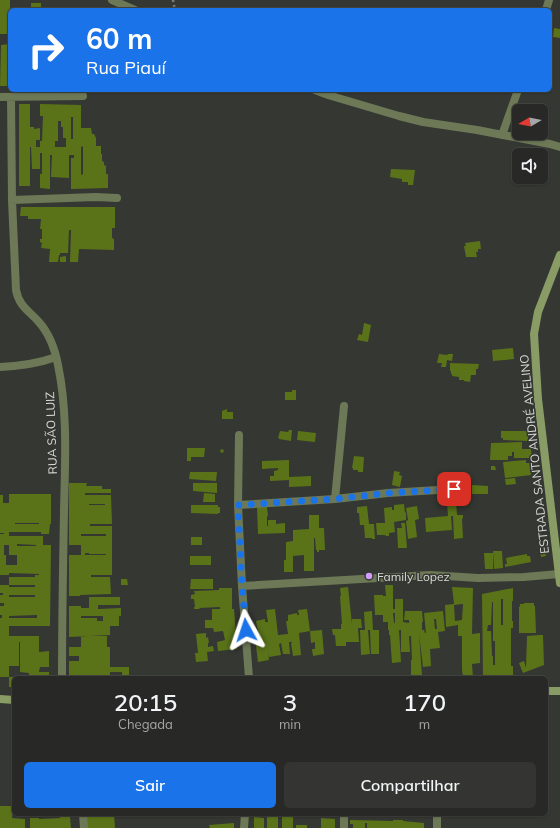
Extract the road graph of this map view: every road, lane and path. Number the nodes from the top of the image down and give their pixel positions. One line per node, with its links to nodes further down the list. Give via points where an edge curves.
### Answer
1 (112, 0): 2 (street)
2 (130, 8)
3 (320, 92): 8 (street, via 423,122)
4 (517, 92): 8 (street)
5 (83, 96): 7 (street)
6 (0, 97): 7 (street)
7 (11, 97): 11 (street, RUA SÃO LUIZ)
8 (502, 135): 9 (street)
9 (560, 147)
10 (117, 198): 11 (street)
11 (12, 200): 13 (street, RUA SÃO LUIZ, via 17,296 46,333)
12 (560, 255): 20 (main road, ESTRADA SANTO ANDRÉ AVELINO, via 538,312 534,334 538,399)
13 (56, 357): 14 (street, via 42,362); 23 (street, RUA SÃO LUIZ, via 62,386 65,432)
14 (0, 367)
15 (344, 406): 18 (street)
16 (239, 435): 19 (street)
17 (454, 489): 18 (street)
18 (335, 499): 19 (street)
19 (238, 505): 22 (street)
20 (559, 574): 21 (main road, ESTRADA SANTO ANDRÉ AVELINO); 22 (street, via 478,578 430,575)
21 (560, 583)
22 (242, 586): 24 (street)
23 (62, 676)
24 (249, 676)
25 (548, 691): 26 (main road)
26 (560, 691)
27 (0, 699): 28 (main road)
28 (12, 700)
29 (83, 816): 33 (street)
30 (245, 816): 34 (street)
31 (344, 816): 35 (street)
32 (437, 816): 36 (street)
33 (84, 828)
34 (244, 828)
35 (344, 828)
36 (437, 828)

